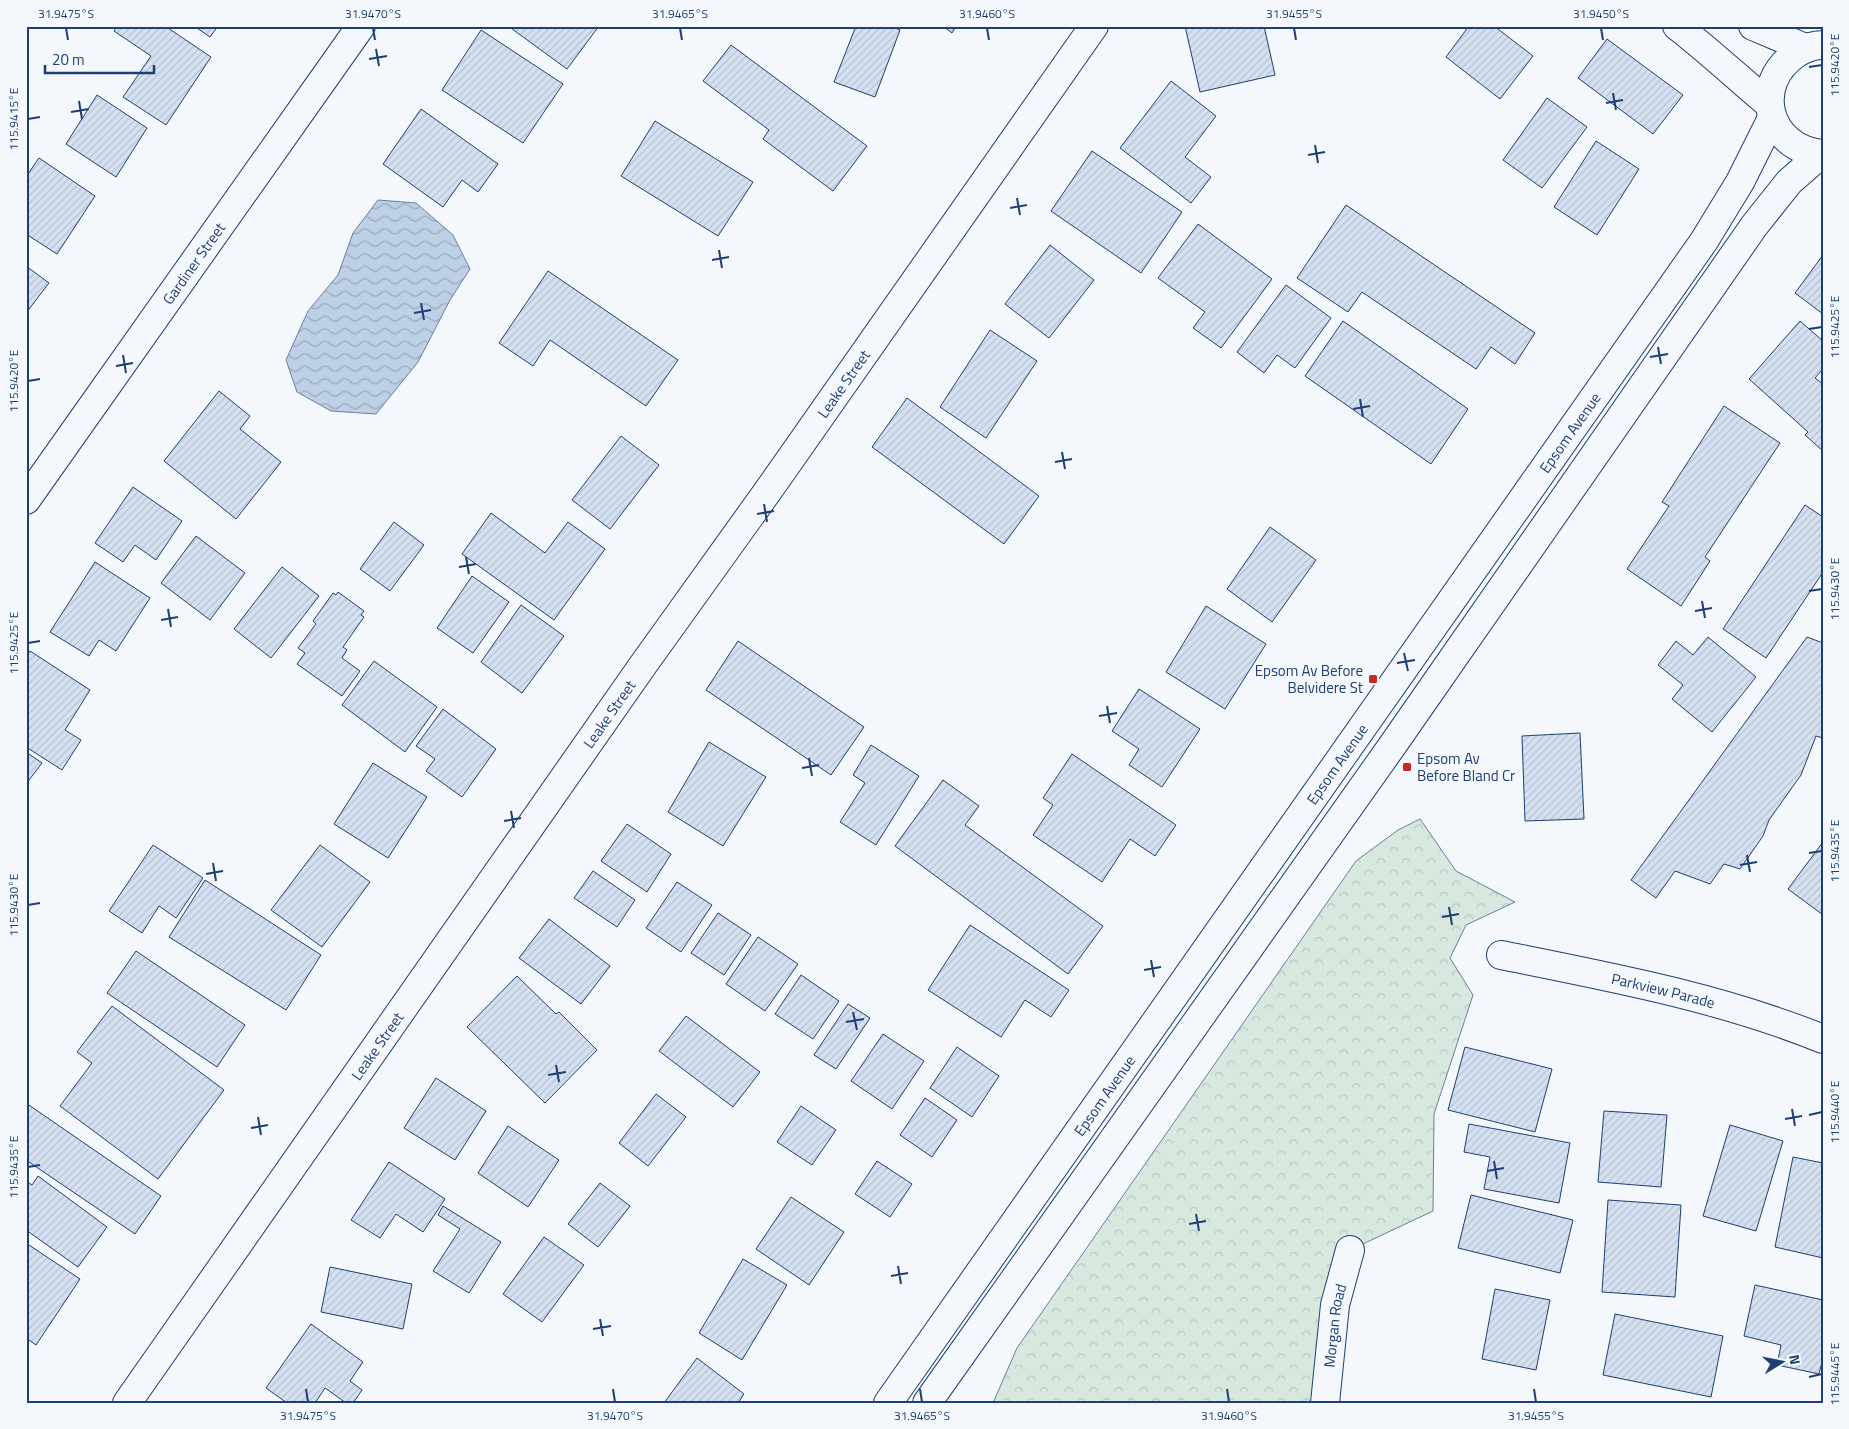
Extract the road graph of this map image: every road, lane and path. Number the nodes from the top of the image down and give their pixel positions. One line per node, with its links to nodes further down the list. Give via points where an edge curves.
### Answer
1 (361, 26): 8 (street, Gardiner Street)
2 (1094, 26): 14 (street, Leake Street)
3 (1677, 26): 6 (street, via 1706,49)
4 (1753, 26): 5 (street)
5 (1814, 47): 6 (street, Epsom Avenue, via 1789,58 1778,70 1772,85)
6 (1770, 111): 7 (street, via 1779,132 1790,142); 12 (street, Epsom Avenue, via 1740,182 1704,241)
7 (1822, 154): 13 (street, via 1790,182 1754,226)
8 (26, 500)
9 (1501, 955): 10 (street, Parkview Parade, via 1735,1007)
10 (1823, 1039)
11 (1350, 1250): 16 (street, Morgan Road, via 1335,1304)
12 (907, 1376): 13 (street); 15 (street, Epsom Avenue)
13 (935, 1400)
14 (127, 1403)
15 (888, 1403)
16 (1325, 1403)

